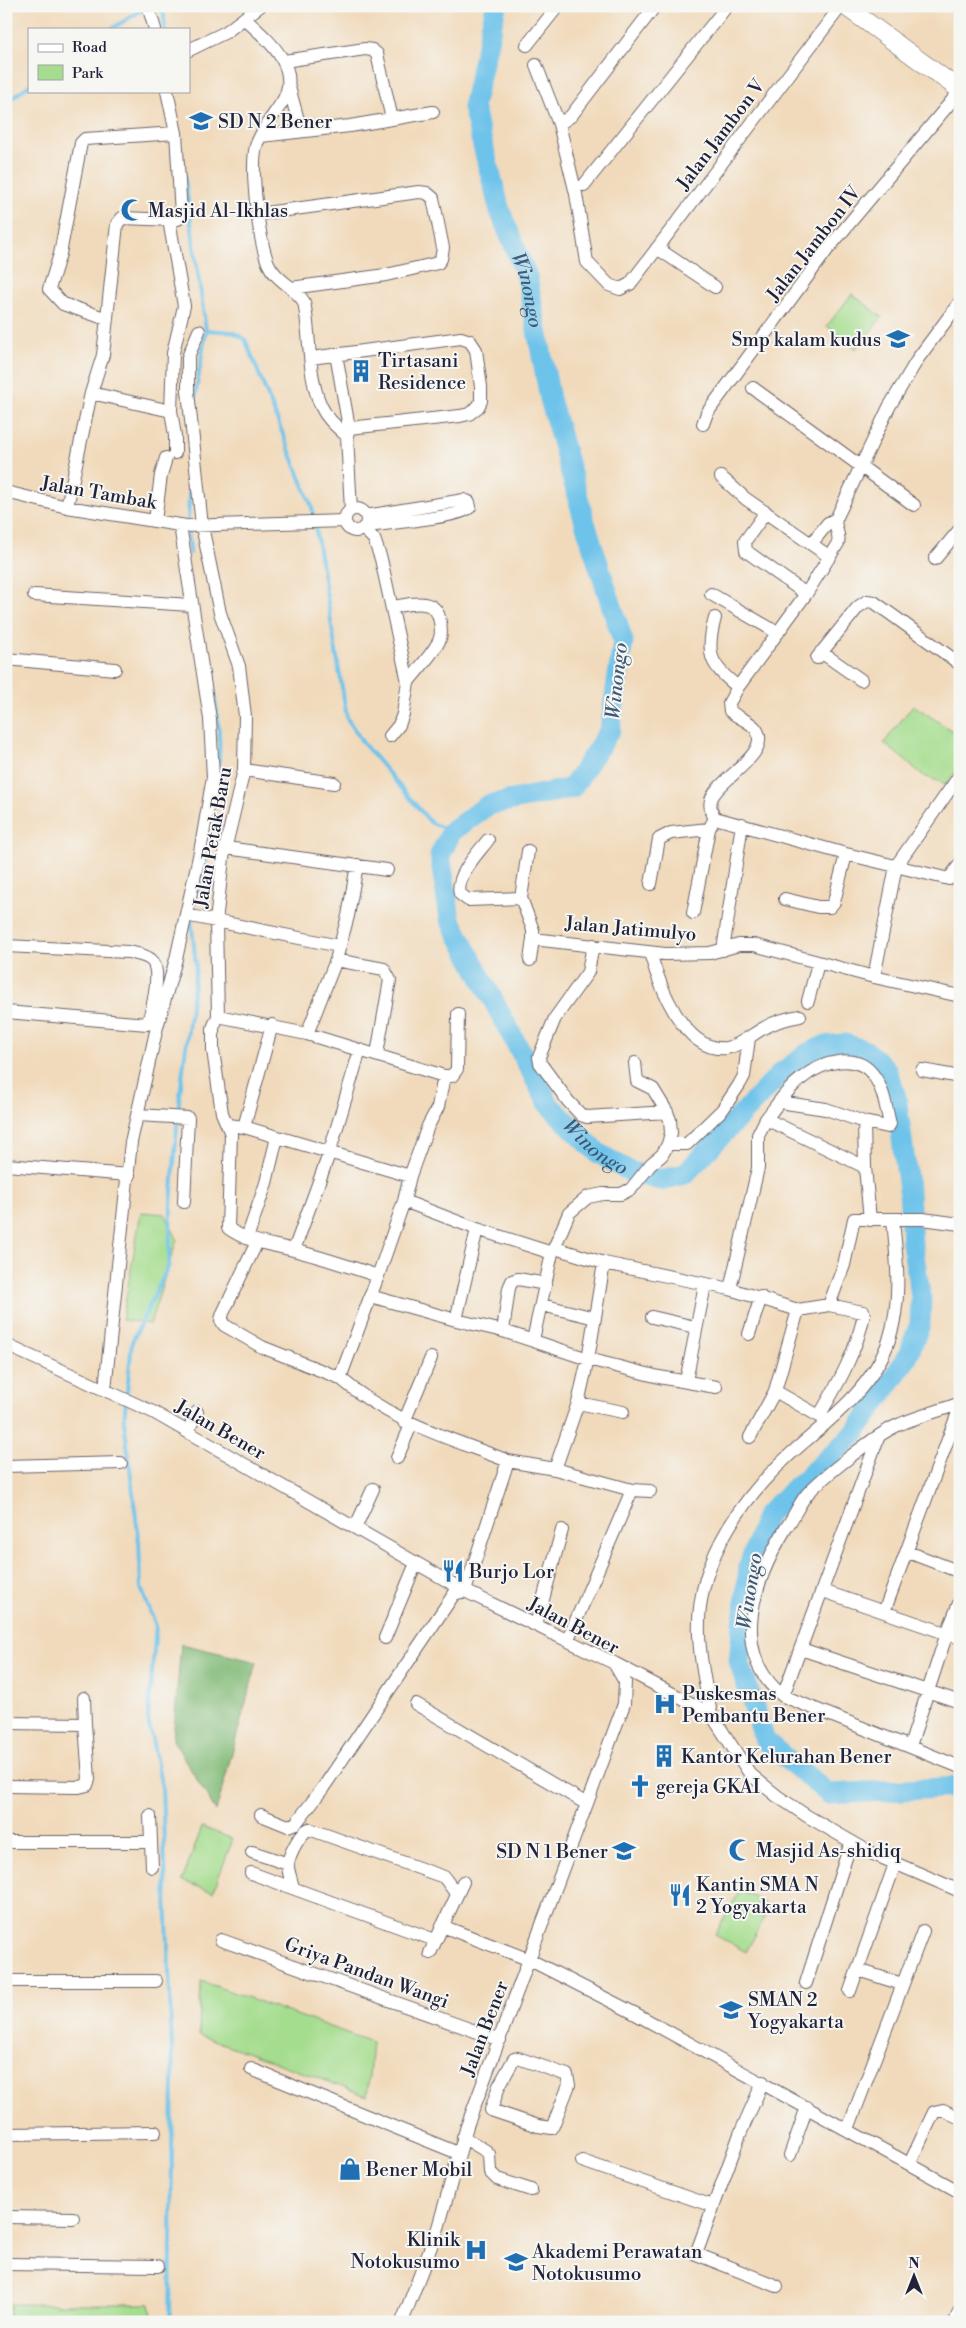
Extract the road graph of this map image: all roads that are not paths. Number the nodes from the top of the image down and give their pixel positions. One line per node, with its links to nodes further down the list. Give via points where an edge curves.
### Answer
1 (148, 6): 8 (street)
2 (558, 6): 9 (street)
3 (654, 6): 18 (street, via 571,116)
4 (727, 6): 22 (street)
5 (841, 6): 25 (street, Jalan Jambon V)
6 (845, 6): 14 (main road)
7 (249, 11): 10 (street, via 226,32); 11 (street)
8 (155, 28)
9 (527, 45)
10 (190, 50)
11 (284, 61): 13 (street); 17 (street, via 364,48 372,50 377,54)
12 (536, 65): 18 (street)
13 (289, 87): 19 (street); 21 (street)
14 (960, 90): 36 (street, Jalan Jambon IV, via 827,250 707,413)
15 (167, 92): 20 (street)
16 (432, 112): 17 (street)
17 (392, 119): 19 (street)
18 (559, 124): 25 (street, Jalan Jambon V, via 576,194 587,262 609,286 620,289 630,284)
19 (301, 131): 21 (street)
20 (176, 133): 24 (street, via 182,211 178,219); 29 (street, via 85,139 81,144 60,254 49,289 57,300 67,306)
21 (261, 136): 23 (street, via 254,165)
22 (584, 185)
23 (258, 214): 27 (street, via 268,264); 27 (street, via 419,192 433,198 443,248 438,263)
24 (169, 220): 29 (street, via 126,217 118,220); 35 (street, via 184,306 173,353)
25 (657, 248): 26 (street)
26 (715, 287)
27 (291, 288): 32 (street, via 304,302)
28 (960, 302): 38 (street, via 919,357 889,407)
29 (107, 319): 34 (street, via 103,355)
30 (200, 332): 49 (street, via 188,357)
31 (336, 354): 32 (street); 37 (street); 37 (street, via 461,338 470,341 476,350 480,401 474,411 460,416)
32 (311, 358): 37 (street, via 321,406)
33 (753, 388): 38 (street)
34 (91, 393): 35 (street); 42 (street)
35 (171, 411): 47 (street, via 176,436 161,475)
36 (703, 424)
37 (345, 431): 45 (street)
38 (860, 466): 41 (street); 46 (street)
39 (721, 477): 44 (street)
40 (6, 492): 42 (street, Jalan Tambak)
41 (914, 506)
42 (67, 507): 47 (street, Jalan Tambak)
43 (451, 508): 48 (street)
44 (766, 512): 51 (street); 55 (street, via 745,541 746,551)
45 (348, 515): 48 (street, via 360,510); 48 (street, via 351,530); 49 (street, Jalan Tambak)
46 (836, 519): 51 (street, via 828,523); 52 (street, via 834,526 839,538)
47 (156, 522): 49 (street, Jalan Tambak)
48 (365, 523): 58 (street, via 374,539)
49 (191, 526): 57 (street); 68 (street, Jalan Petak Baru, via 242,682)
50 (958, 536): 53 (street)
51 (812, 544): 52 (street)
52 (830, 556): 55 (street)
53 (935, 559)
54 (711, 594): 60 (street)
55 (806, 594): 60 (street)
56 (34, 595): 57 (street)
57 (191, 605): 86 (street, via 213,761 208,808)
58 (393, 607): 65 (street); 65 (street, via 424,603 436,610 440,617 438,642)
59 (715, 618): 66 (street, via 712,660 720,673)
60 (778, 633): 66 (street)
61 (6, 659): 63 (street)
62 (960, 664): 64 (street, via 871,601 862,602 819,655)
63 (115, 670)
64 (861, 680)
65 (408, 682): 67 (street, via 403,714)
66 (738, 687): 71 (street, via 729,703 730,711 753,726 758,734 758,744 711,798)
67 (390, 736)
68 (244, 770): 70 (street); 74 (street, Jalan Petak Baru)
69 (960, 775): 79 (street)
70 (334, 783)
71 (712, 823): 72 (street); 82 (street, via 659,839); 85 (street)
72 (742, 824): 76 (street); 92 (street)
73 (488, 840): 83 (street, via 459,884 460,894 468,900)
74 (226, 848): 78 (street); 87 (street, Jalan Petak Baru)
75 (528, 851): 83 (street)
76 (846, 854): 79 (street); 84 (street, via 830,907)
77 (960, 864): 81 (street)
78 (357, 865): 80 (street); 91 (street)
79 (896, 866): 81 (street); 97 (street)
80 (387, 870)
81 (954, 879)
82 (651, 884)
83 (521, 898): 88 (street, via 533,930)
84 (785, 898)
85 (693, 913)
86 (186, 915): 87 (street); 115 (street)
87 (216, 922): 91 (street); 102 (street, Jalan Petak Baru)
88 (533, 939): 89 (street, Jalan Jatimulyo); 95 (street)
89 (593, 945): 93 (street, Jalan Jatimulyo); 114 (street, via 588,972 555,1018 540,1050 540,1063 580,1115)
90 (6, 946): 100 (street, via 128,952 146,956 156,970 147,1024)
91 (339, 946): 94 (street)
92 (723, 950): 93 (street, Jalan Jatimulyo, via 692,954); 96 (street, Jalan Jatimulyo, via 738,944 754,945)
93 (650, 953): 106 (street, via 658,982 668,1001 706,1045 727,1048)
94 (336, 960): 105 (street); 108 (street, via 384,969 388,973 390,980)
95 (530, 960)
96 (818, 963): 97 (street, Jalan Jatimulyo); 99 (street)
97 (874, 977): 98 (street, Jalan Jatimulyo)
98 (960, 996)
99 (808, 1001)
100 (6, 1012)
101 (458, 1014): 111 (street, via 457,1068 452,1076)
102 (218, 1016): 104 (street); 118 (street, Jalan Petak Baru, via 212,1050 222,1113)
103 (800, 1016): 106 (street, via 764,1028)
104 (272, 1025): 105 (street); 119 (street)
105 (307, 1034): 107 (street)
106 (748, 1038): 121 (street, via 744,1076 723,1108 687,1144)
107 (360, 1050): 108 (street); 122 (street)
108 (377, 1054): 111 (street)
109 (635, 1063): 114 (street, via 637,1081 654,1089)
110 (922, 1070): 112 (street)
111 (444, 1076): 126 (street, via 438,1107)
112 (960, 1077)
113 (779, 1102): 116 (street); 117 (street, via 826,1109); 117 (street, via 814,1070 826,1064 850,1061 861,1064 874,1075 881,1087 890,1124 885,1127)
114 (667, 1112): 121 (street, via 670,1120)
115 (138, 1116): 125 (street, via 131,1142); 128 (street, via 188,1118)
116 (766, 1119): 124 (street); 140 (street, via 758,1135 758,1168)
117 (864, 1122): 124 (street)
118 (228, 1126): 119 (street); 133 (street, Jalan Petak Baru, via 231,1134 228,1228)
119 (244, 1127): 120 (street)
120 (277, 1137): 122 (street); 133 (street)
121 (668, 1144): 135 (street, via 631,1189 621,1194 596,1195 569,1213)
122 (329, 1154): 126 (street); 134 (street)
123 (6, 1165): 125 (street)
124 (865, 1168): 129 (street)
125 (129, 1175): 159 (street)
126 (410, 1176): 127 (street)
127 (404, 1201): 132 (street); 137 (street)
128 (184, 1202)
129 (870, 1220): 130 (street); 144 (street, via 858,1218 852,1222 844,1265)
130 (895, 1220): 131 (street, via 923,1219); 165 (street, via 898,1296 889,1339 864,1383)
131 (960, 1224)
132 (477, 1229): 135 (street); 148 (street)
133 (252, 1240): 134 (street); 156 (street, via 223,1313 221,1320 224,1325 262,1347)
134 (294, 1250): 137 (street)
135 (554, 1251): 136 (street); 138 (street)
136 (604, 1263): 139 (street); 147 (street)
137 (378, 1276): 141 (street)
138 (546, 1284): 143 (street); 150 (street, via 518,1279 512,1281)
139 (705, 1285): 140 (street); 149 (street)
140 (730, 1288): 142 (street)
141 (370, 1296): 148 (street); 156 (street)
142 (761, 1297): 145 (street); 151 (street)
143 (542, 1305): 147 (street); 152 (street)
144 (829, 1306): 145 (street); 165 (street, via 864,1314 861,1330)
145 (798, 1310): 160 (street)
146 (652, 1317): 149 (street)
147 (595, 1318): 155 (street)
148 (456, 1320): 150 (street)
149 (695, 1327): 157 (street)
150 (503, 1331): 152 (street)
151 (748, 1334)
152 (532, 1340): 155 (street)
153 (6, 1345): 159 (street, Jalan Bener)
154 (431, 1358): 166 (street)
155 (588, 1359): 157 (street); 161 (street)
156 (340, 1378): 166 (street, via 359,1394)
157 (686, 1381): 158 (street)
158 (716, 1388)
159 (105, 1389): 167 (street, Jalan Bener)
160 (775, 1390): 165 (street); 168 (street)
161 (578, 1403): 164 (street); 174 (street)
162 (960, 1405): 169 (street, via 904,1423); 180 (street)
163 (197, 1412): 167 (street)
164 (623, 1412)
165 (824, 1419): 199 (street, via 770,1472 720,1542 707,1578 698,1634)
166 (408, 1423): 170 (street); 171 (street)
167 (188, 1431): 178 (street, Jalan Bener)
168 (750, 1437)
169 (878, 1438): 183 (street); 195 (street, via 807,1495 764,1566 756,1589 752,1645 766,1680)
170 (397, 1458)
171 (508, 1461): 174 (street); 184 (street)
172 (121, 1462): 173 (street)
173 (6, 1466)
174 (555, 1469): 176 (street)
175 (373, 1488): 178 (street)
176 (632, 1490): 177 (street); 191 (street)
177 (650, 1491)
178 (355, 1528): 181 (street, Jalan Bener)
179 (562, 1530): 187 (street)
180 (908, 1552): 182 (street); 186 (street)
181 (416, 1563): 184 (street, Jalan Bener); 189 (street)
182 (960, 1572)
183 (823, 1590): 186 (street); 192 (street)
184 (465, 1592): 187 (street, Jalan Bener); 206 (street, via 454,1594 324,1788 296,1823 288,1826)
185 (960, 1601): 188 (street)
186 (884, 1612): 188 (street)
187 (536, 1625): 191 (street, Jalan Bener)
188 (947, 1633): 190 (street); 194 (street)
189 (386, 1638)
190 (960, 1638)
191 (568, 1639): 193 (street, Jalan Bener)
192 (802, 1649): 194 (street); 195 (street)
193 (614, 1663): 199 (street); 205 (street, Jalan Bener, via 625,1682 624,1704)
194 (927, 1692): 197 (street); 202 (street)
195 (783, 1696): 202 (street)
196 (84, 1698): 201 (street)
197 (960, 1702)
198 (416, 1704): 205 (street)
199 (711, 1714): 210 (street, via 750,1774 784,1802)
200 (6, 1723): 201 (street)
201 (85, 1724): 204 (street, via 87,1785)
202 (910, 1746): 203 (street)
203 (960, 1766)
204 (6, 1786)
205 (587, 1804): 225 (street, Jalan Bener)
206 (261, 1815)
207 (150, 1816): 209 (street)
208 (6, 1842): 209 (street)
209 (151, 1842): 214 (street)
210 (851, 1842): 213 (street); 229 (street)
211 (252, 1852): 212 (street)
212 (288, 1864): 217 (street); 219 (street, via 303,1832 312,1829 444,1877)
213 (895, 1864): 218 (street); 226 (street)
214 (152, 1867)
215 (250, 1873): 217 (street)
216 (463, 1882): 219 (street)
217 (293, 1888): 223 (street)
218 (960, 1891)
219 (456, 1895): 220 (street)
220 (442, 1926): 223 (street); 225 (street)
221 (923, 1931): 230 (street)
222 (221, 1940): 232 (street, Griya Pandan Wangi)
223 (435, 1940): 224 (street)
224 (430, 1953)
225 (530, 1960): 232 (street, Jalan Bener); 235 (street)
226 (858, 1970): 230 (street); 231 (street)
227 (6, 1981): 228 (street)
228 (156, 1982)
229 (806, 1983)
230 (902, 1984): 239 (street)
231 (850, 1990)
232 (500, 2040): 234 (street, Jalan Bener)
233 (251, 2069): 243 (street)
234 (485, 2077): 236 (street); 242 (street, Jalan Bener)
235 (764, 2082): 237 (street); 249 (street)
236 (499, 2086): 236 (street, via 491,2110 550,2129 558,2116 569,2079 567,2075 518,2058 514,2059)
237 (807, 2107): 239 (street); 244 (street)
238 (960, 2118): 246 (street, via 943,2110 934,2112)
239 (848, 2129): 246 (street)
240 (155, 2132): 241 (street)
241 (6, 2134)
242 (463, 2137): 243 (street, Jalan Bener); 247 (street, via 489,2154 490,2172 497,2179)
243 (458, 2153): 256 (street, Jalan Bener, via 438,2228)
244 (790, 2155)
245 (582, 2161): 249 (street)
246 (910, 2163): 248 (street)
247 (531, 2190)
248 (960, 2192)
249 (713, 2206): 254 (street, via 696,2254)
250 (6, 2217): 251 (street)
251 (73, 2218)
252 (6, 2264): 253 (street)
253 (158, 2266)
254 (777, 2286)
255 (960, 2310): 257 (street)
256 (402, 2322)
257 (955, 2322)

